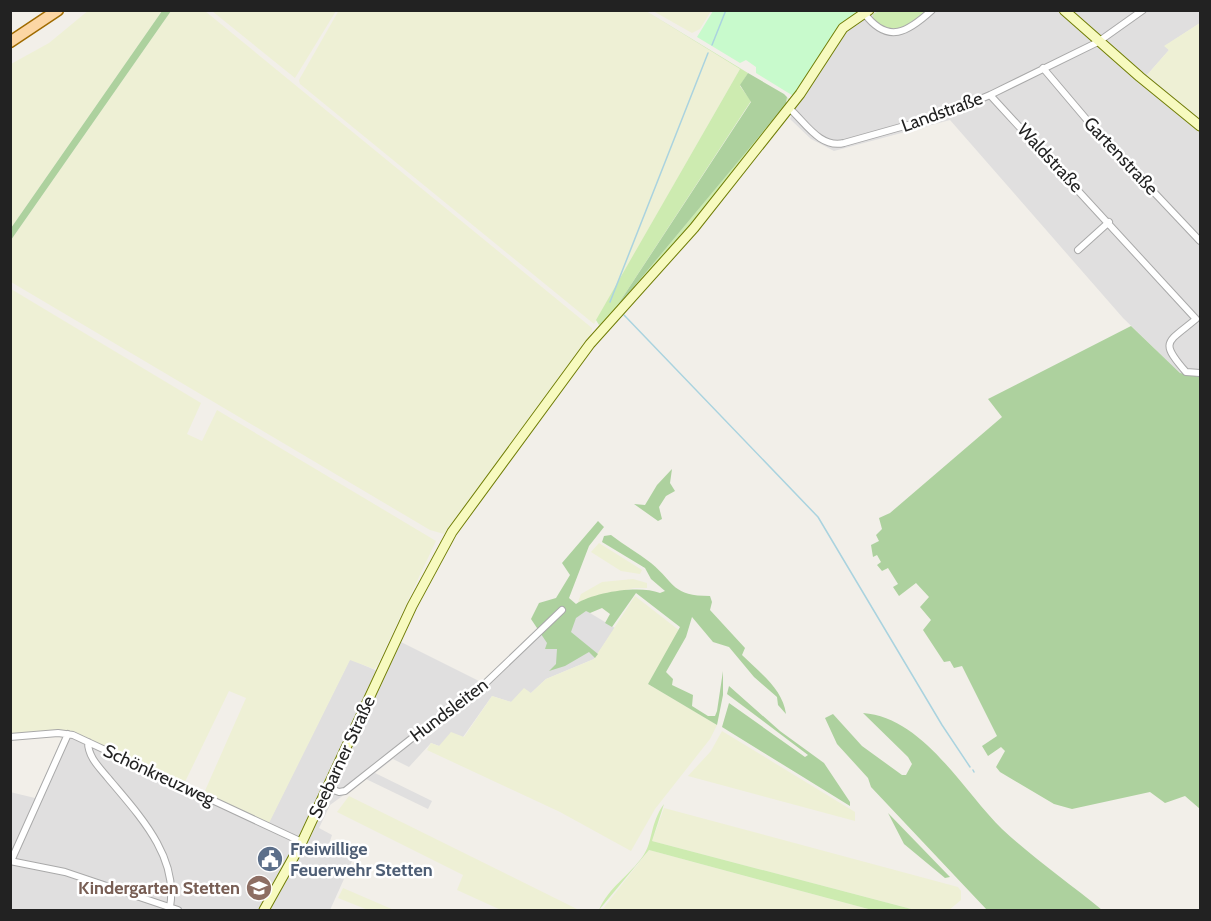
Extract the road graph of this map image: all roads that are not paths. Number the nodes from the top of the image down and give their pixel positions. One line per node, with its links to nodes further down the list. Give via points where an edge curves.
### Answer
1 (58, 10): 6 (main road)
2 (932, 10): 5 (street, via 912,27 896,33 884,30)
3 (1064, 10): 7 (main road)
4 (1143, 10): 7 (street, Landstraße)
5 (867, 12): 10 (main road, Seebarner Straße, via 840,32)
6 (10, 42)
7 (1098, 42): 8 (street, Landstraße); 11 (main road)
8 (1042, 68): 9 (street, Landstraße); 13 (street, Gartenstraße)
9 (990, 95): 10 (street, Landstraße, via 940,116 839,144 821,139); 12 (street, Waldstraße)
10 (789, 108): 21 (main road, Seebarner Straße, via 694,228 590,344 452,532 430,569)
11 (1200, 126)
12 (1109, 222): 14 (street); 15 (street, Waldstraße)
13 (1200, 241)
14 (1078, 250)
15 (1198, 317): 16 (street, Waldstraße, via 1168,345 1186,372)
16 (1200, 373)
17 (562, 610): 21 (street, Hundsleiten, via 470,698 350,787 341,792)
18 (68, 734): 19 (street, Schönkreuzweg); 20 (street, Schönkreuzweg); 23 (street)
19 (10, 737)
20 (88, 742): 22 (street, Schönkreuzweg); 24 (street, via 92,759 149,828 169,871)
21 (328, 788): 22 (main road, Seebarner Straße)
22 (302, 842): 26 (main road, Seebarner Straße)
23 (11, 861): 24 (street, via 70,874)
24 (170, 907): 25 (street)
25 (178, 910)
26 (264, 910)

